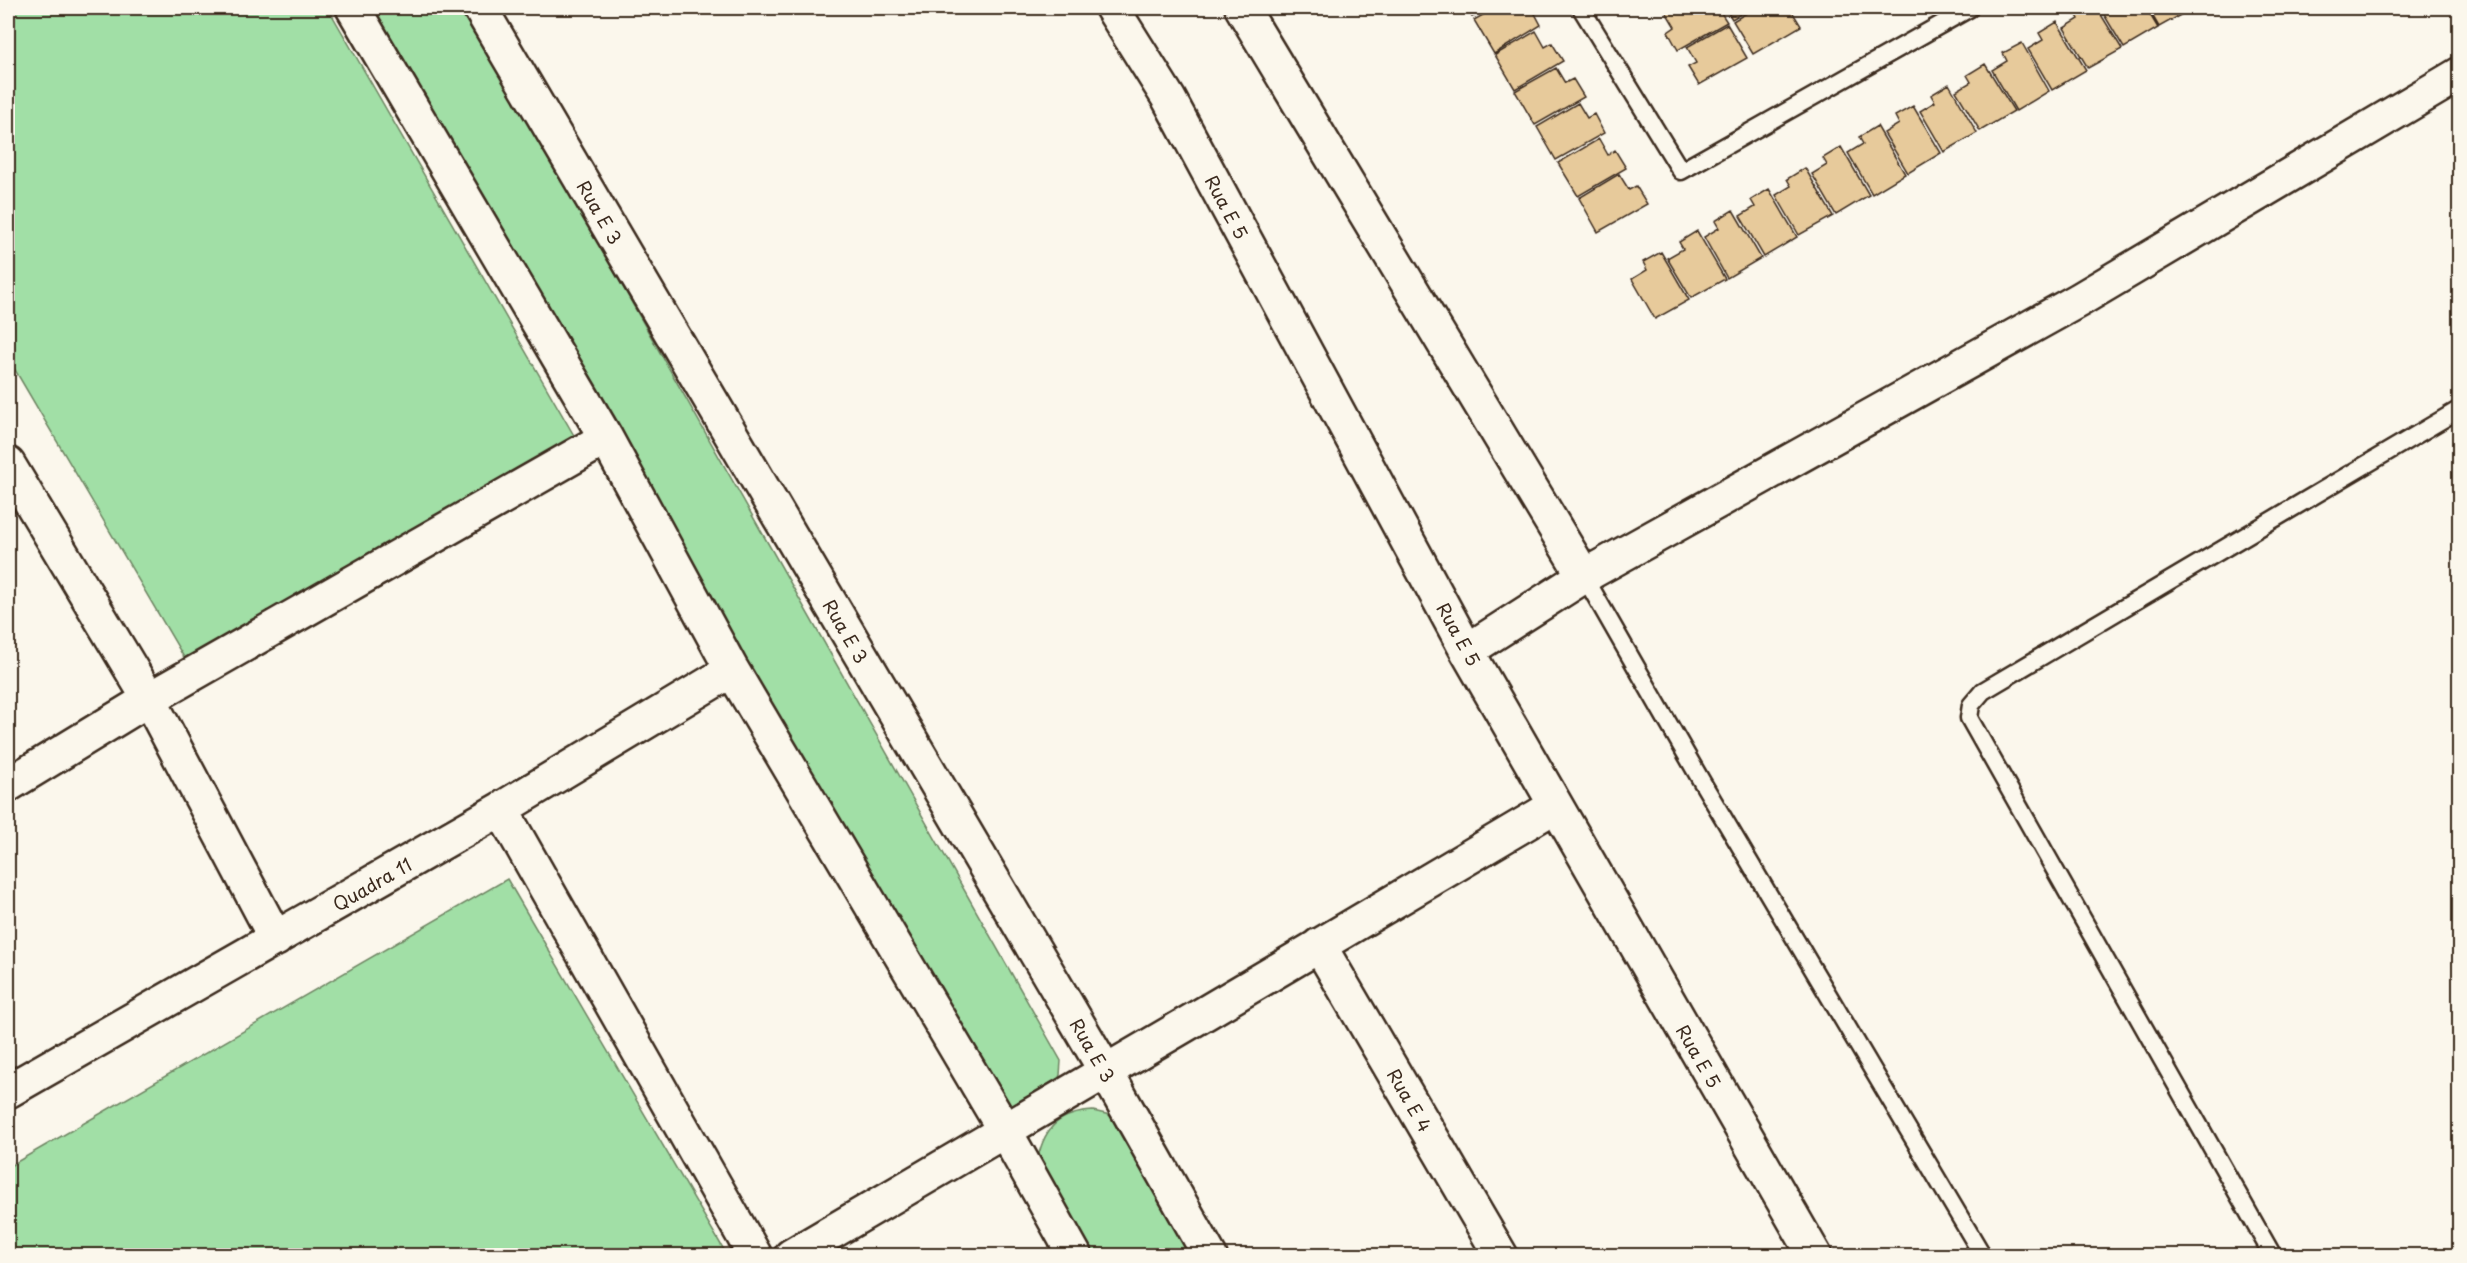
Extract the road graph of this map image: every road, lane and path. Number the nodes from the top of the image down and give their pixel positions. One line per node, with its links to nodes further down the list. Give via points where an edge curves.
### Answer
1 (353, 8): 9 (street)
2 (480, 8): 20 (street, Rua E 3)
3 (1112, 8): 12 (street, Rua E 5, via 1169,99)
4 (1242, 8): 11 (street)
5 (1581, 8): 6 (lane, via 1681,171)
6 (1970, 8)
7 (2460, 74): 11 (street, via 2079,300)
8 (2460, 409): 30 (lane, via 1983,691 1971,705 1969,718)
9 (606, 438): 13 (street); 14 (street)
10 (11, 476): 14 (street)
11 (1584, 576): 12 (street); 29 (lane)
12 (1467, 651): 16 (street, Rua E 5)
13 (732, 670): 17 (street, Quadra 11); 22 (street)
14 (149, 699): 15 (street); 18 (street)
15 (8, 785)
16 (1555, 806): 19 (street); 28 (street, Rua E 5)
17 (501, 809): 18 (street, Quadra 11); 23 (street)
18 (276, 939): 21 (street, Quadra 11)
19 (1319, 945): 20 (street); 27 (street, Rua E 4)
20 (1105, 1070): 22 (street); 26 (street, Rua E 3)
21 (8, 1091)
22 (1005, 1131): 24 (street); 25 (street)
23 (755, 1256)
24 (791, 1256)
25 (1075, 1256)
26 (1210, 1256)
27 (1502, 1256)
28 (1815, 1256)
29 (1983, 1256)
30 (2273, 1256)

